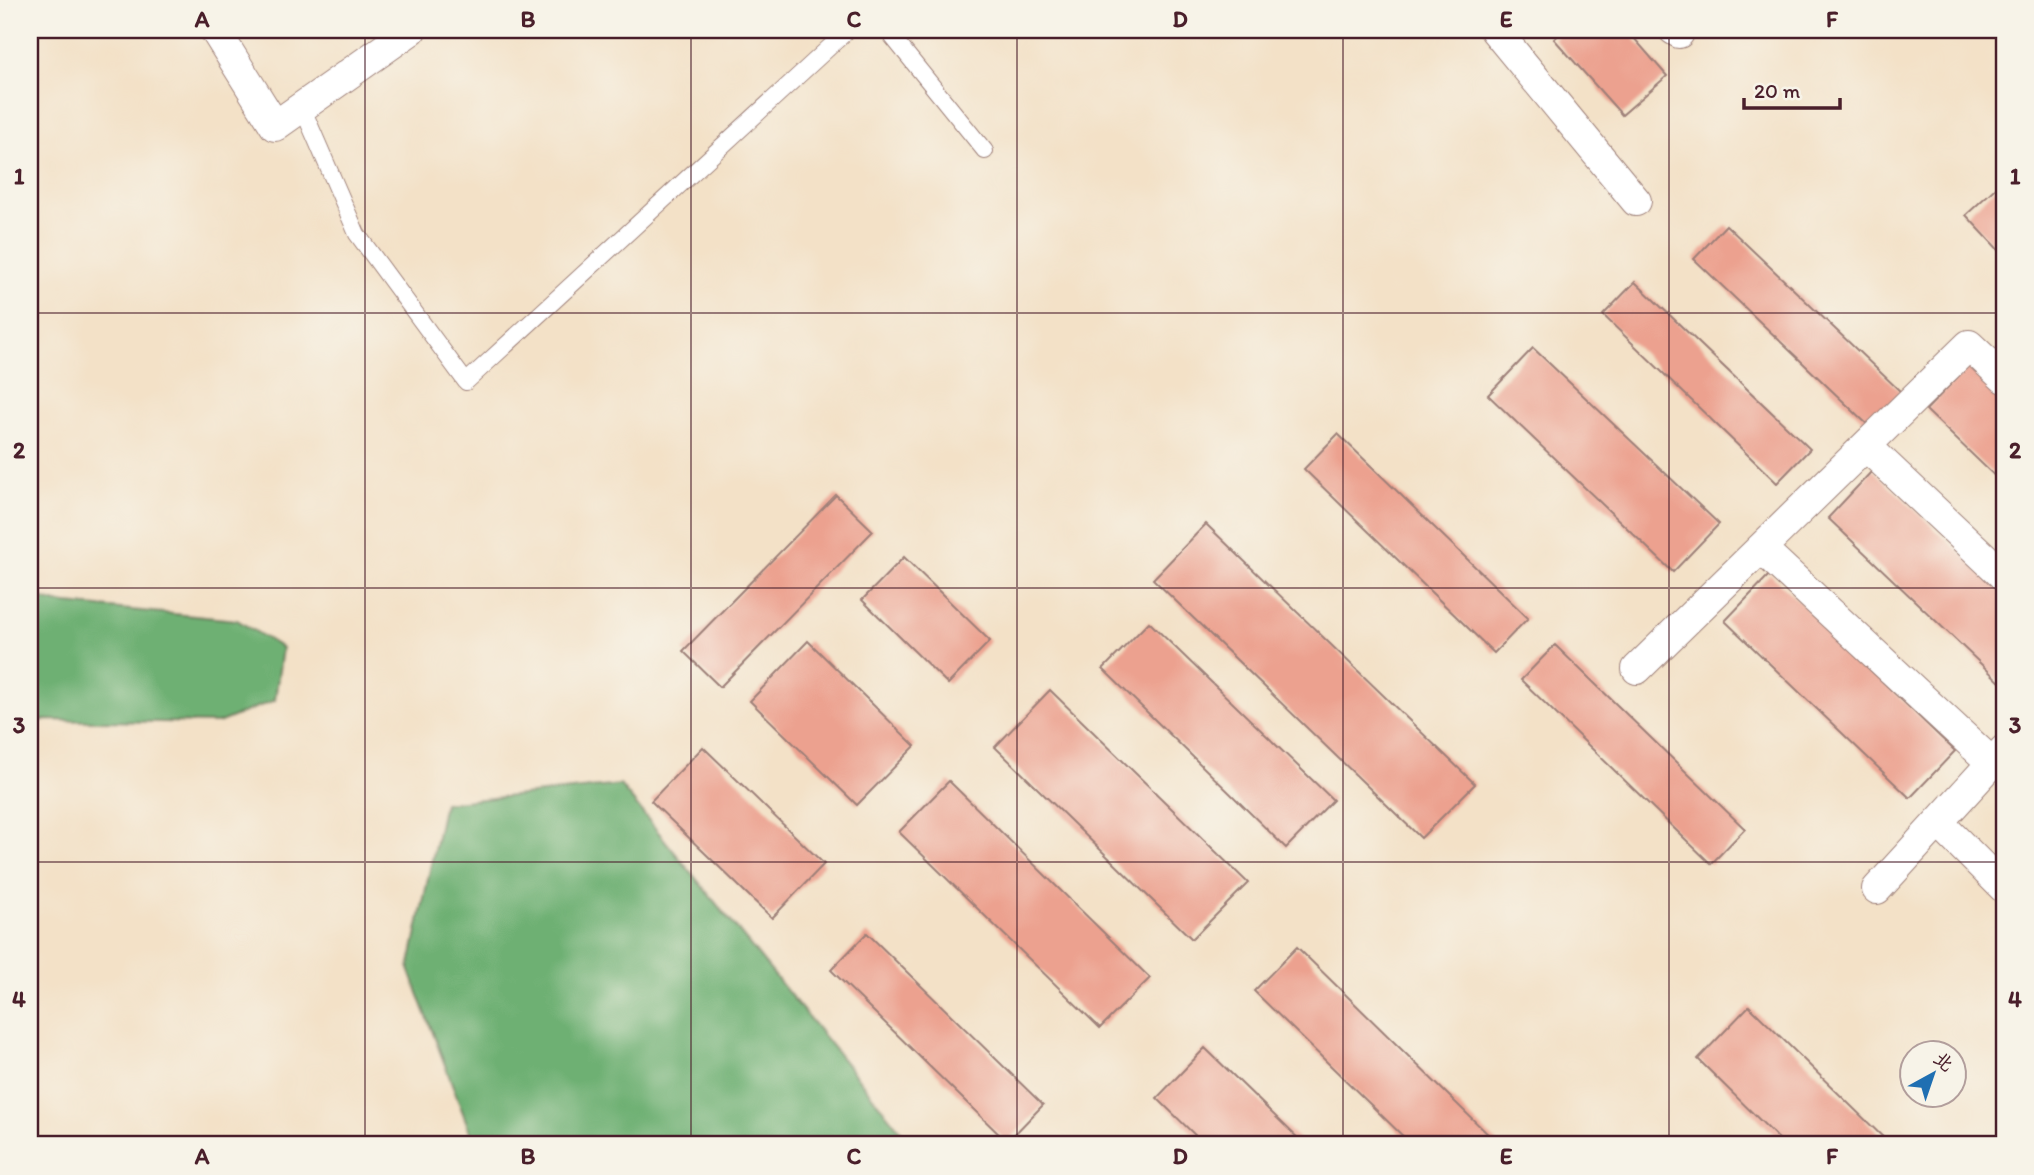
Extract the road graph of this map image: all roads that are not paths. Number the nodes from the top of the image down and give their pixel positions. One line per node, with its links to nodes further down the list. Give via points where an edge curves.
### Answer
1 (215, 30): 6 (street, via 275,126)
2 (411, 30): 6 (street)
3 (848, 30): 6 (lane, via 466,382 357,234)
4 (887, 30): 7 (lane)
5 (1495, 30): 8 (street)
6 (302, 107)
7 (985, 151)
8 (1636, 201)
9 (2004, 379): 10 (street, via 1969,345)
10 (1866, 446): 11 (street); 12 (street)
11 (1761, 548): 13 (street); 14 (street)
12 (2004, 576)
13 (1637, 669)
14 (1998, 757): 15 (street)
15 (1938, 822): 16 (street); 17 (street)
16 (2004, 888)
17 (1877, 889)

